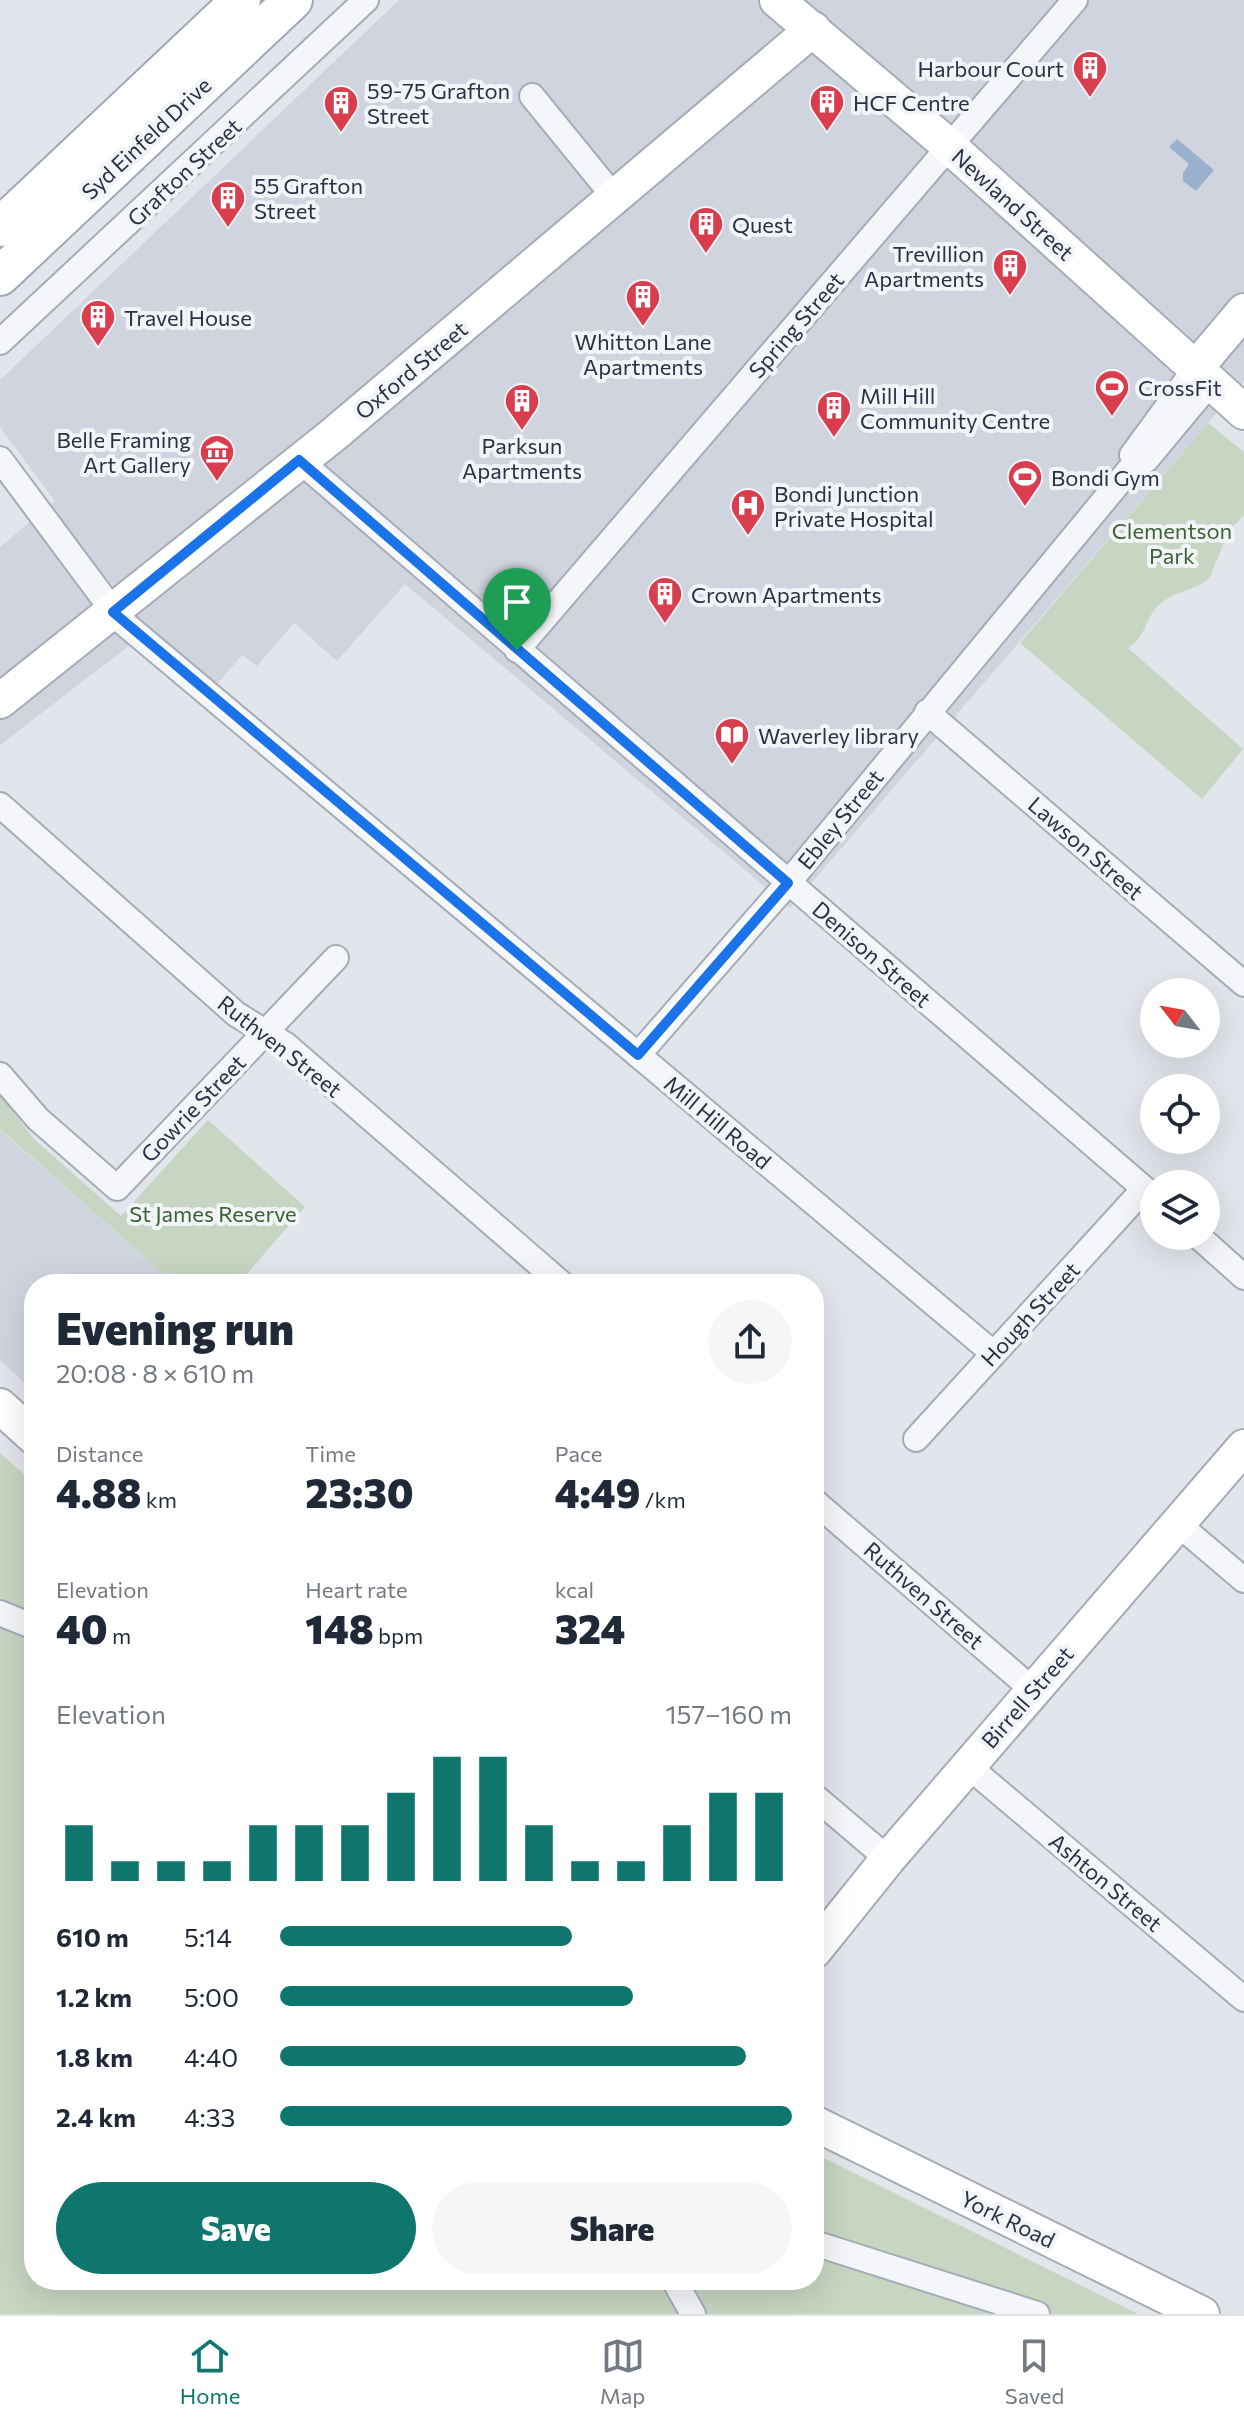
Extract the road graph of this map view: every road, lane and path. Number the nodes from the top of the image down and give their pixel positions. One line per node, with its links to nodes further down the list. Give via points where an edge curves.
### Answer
1 (241, 0): 10 (main road, Syd Einfeld Drive)
2 (293, 0): 11 (main road, Syd Einfeld Drive)
3 (366, 0): 13 (street, Grafton Street)
4 (777, 0): 6 (street, Newland Street)
5 (1075, 0): 8 (street, Spring Street)
6 (813, 29): 8 (street, Newland Street); 9 (street, Oxford Street)
7 (532, 96): 9 (street)
8 (949, 146): 15 (street, Newland Street); 20 (street, Spring Street)
9 (615, 198): 18 (street, Oxford Street)
10 (0, 227)
11 (0, 276)
12 (1244, 311): 15 (street, Ebley Street)
13 (0, 342)
14 (1244, 344): 15 (street, Ebley Street)
15 (1203, 376): 16 (street, Newland Street); 22 (street, Ebley Street, via 1133,452 1130,469)
16 (1244, 412)
17 (0, 459): 19 (street, Mill Hill Road)
18 (299, 460): 19 (street, Oxford Street); 20 (street, Denison Street)
19 (113, 612): 21 (street, Oxford Street); 28 (street, Mill Hill Road)
20 (517, 650): 24 (street, Denison Street)
21 (0, 701)
22 (927, 712): 24 (street, Ebley Street); 26 (street, Lawson Street)
23 (0, 805): 27 (street, Ruthven Street, via 236,1014)
24 (788, 883): 28 (street, Ebley Street); 30 (street, Denison Street)
25 (336, 958): 27 (street, Gowrie Street)
26 (1244, 984)
27 (265, 1032): 29 (street, Gowrie Street, via 117,1188 38,1119); 33 (street, Ruthven Street)
28 (638, 1055): 35 (street, Mill Hill Road)
29 (0, 1075)
30 (1140, 1185)
31 (1140, 1202): 35 (street, Hough Street)
32 (1214, 1250): 34 (street)
33 (550, 1274)
34 (1244, 1277)
35 (993, 1353): 38 (street, Hough Street)
36 (0, 1406): 37 (street)
37 (24, 1428)
38 (916, 1439)
39 (1244, 1447): 41 (street, Birrell Street)
40 (824, 1510): 45 (street, Ruthven Street)
41 (1177, 1523): 42 (street); 45 (street, Birrell Street)
42 (1244, 1580)
43 (0, 1613): 44 (street)
44 (24, 1623)
45 (1033, 1690): 46 (street, Birrell Street)
46 (968, 1766): 48 (street, Birrell Street); 50 (street, Ashton Street)
47 (824, 1805): 48 (street)
48 (888, 1859): 49 (street, Birrell Street)
49 (824, 1939)
50 (1244, 1999)
51 (824, 2128): 56 (street, York Road)
52 (824, 2246): 55 (street)
53 (680, 2290): 54 (street)
54 (693, 2314)
55 (1037, 2314)
56 (1202, 2314)

